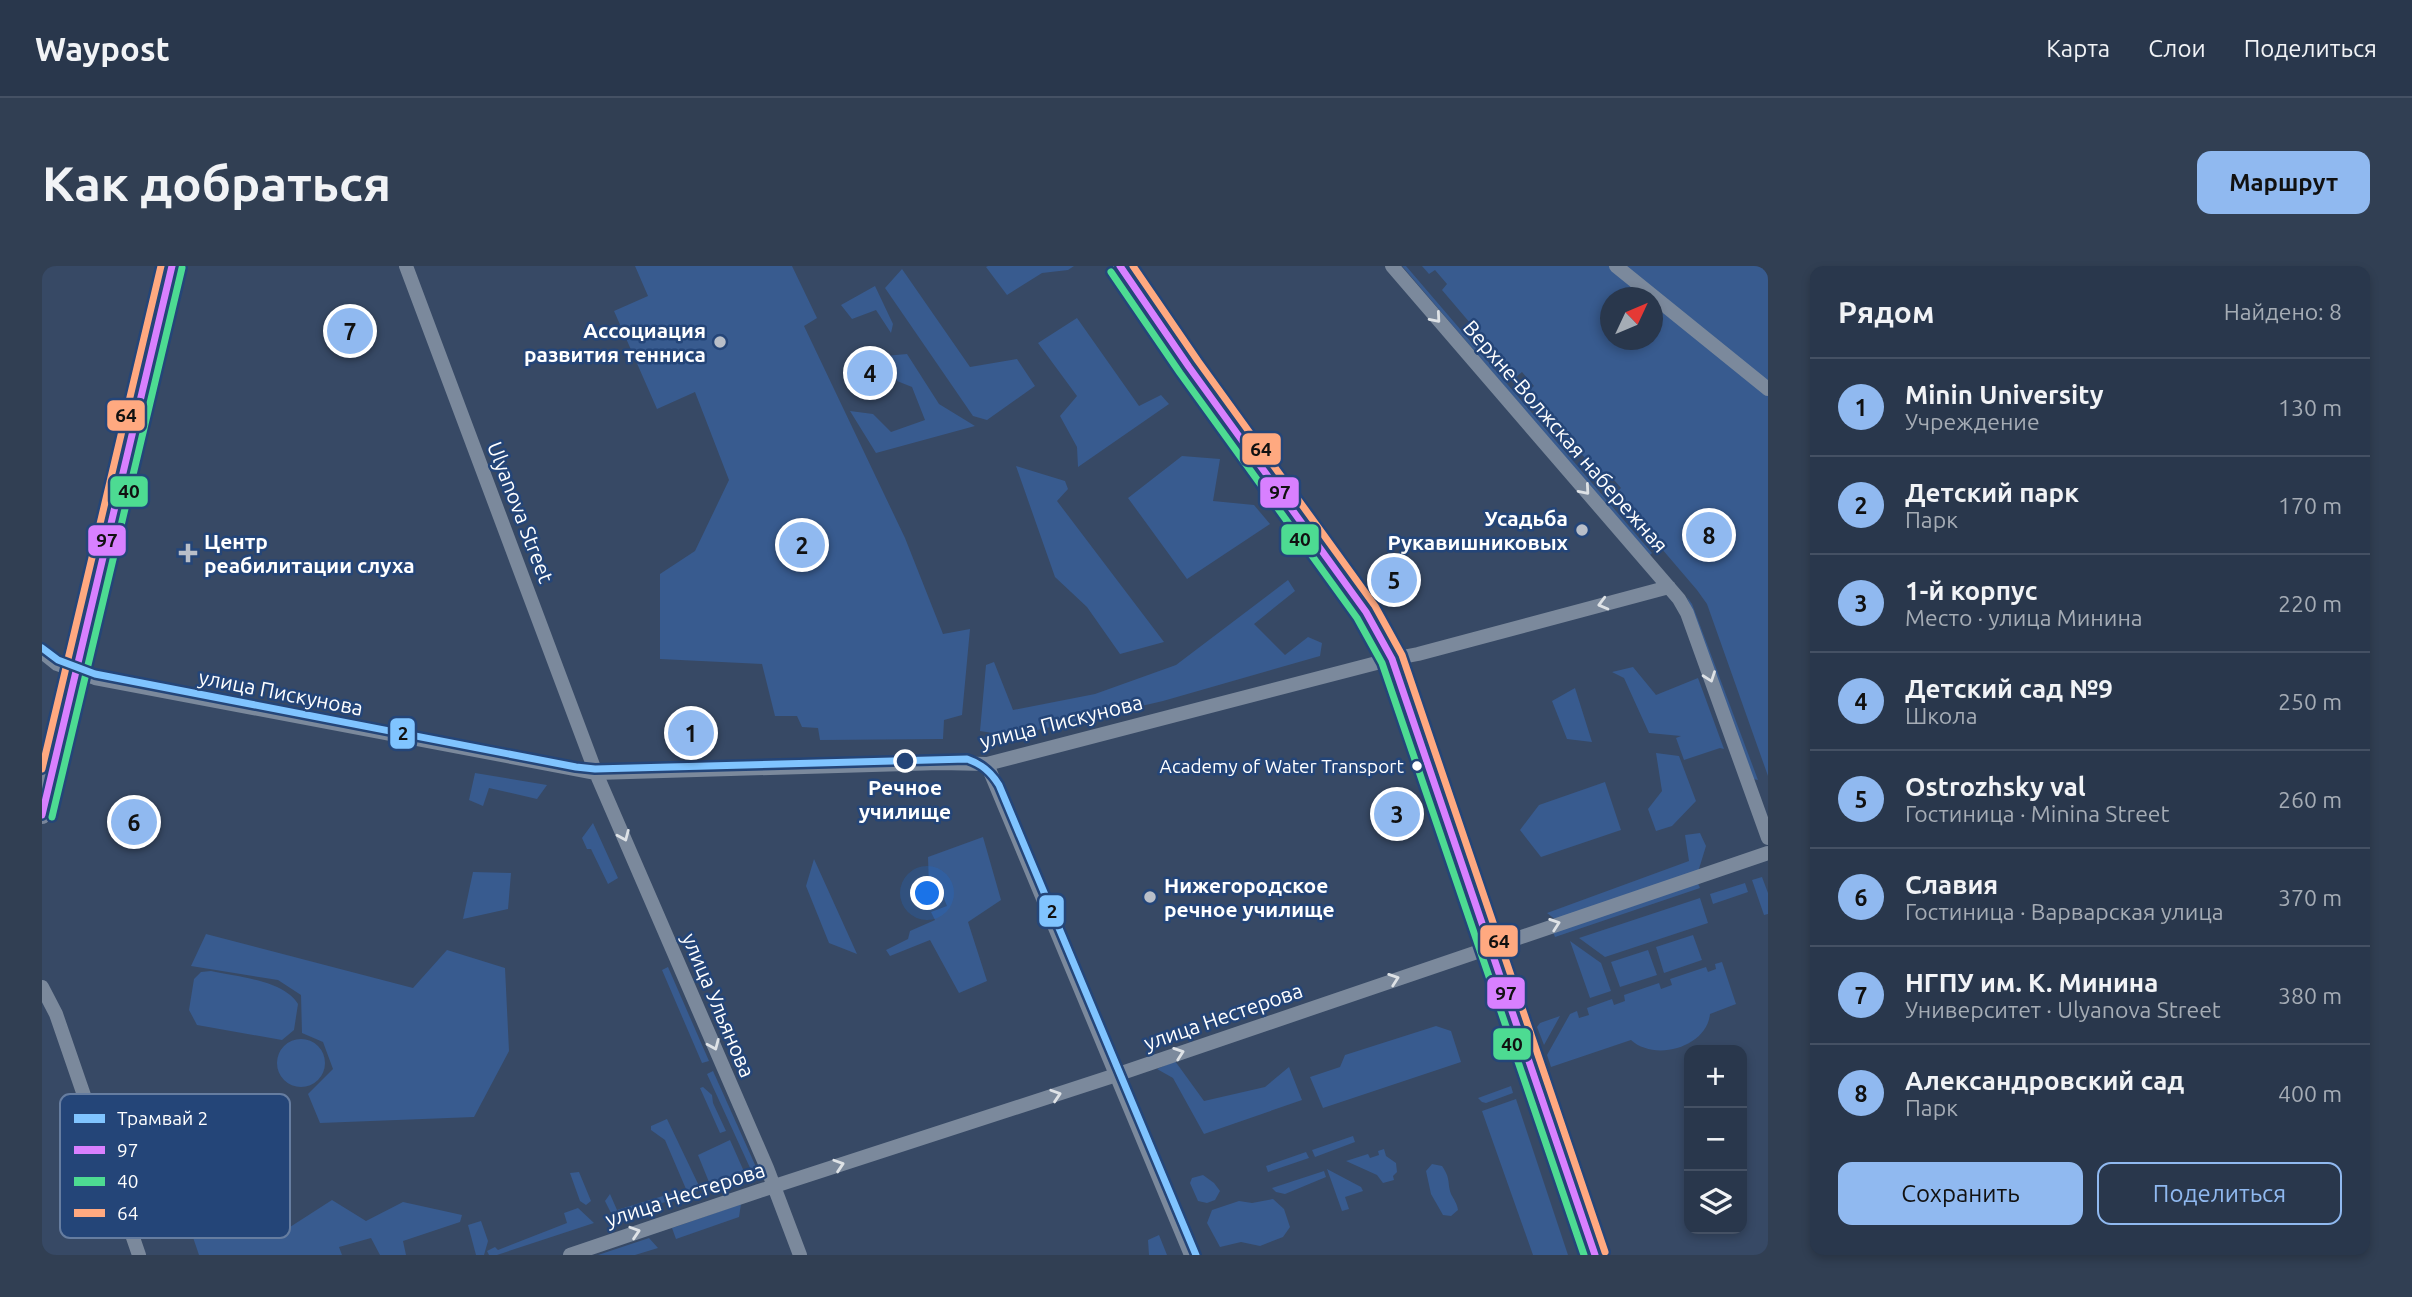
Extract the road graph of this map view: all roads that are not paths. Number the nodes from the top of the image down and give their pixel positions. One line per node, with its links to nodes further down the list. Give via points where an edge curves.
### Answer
1 (172, 266): 10 (main road)
2 (406, 266): 12 (street, Ulyanova Street)
3 (1121, 266): 9 (street, via 1366,612)
4 (1392, 266): 7 (street, Верхне-Волжская набережная, one-way to 7)
5 (1616, 266): 6 (street)
6 (1768, 389)
7 (1669, 587): 9 (street, улица Пискунова, one-way to 9); 14 (street, Верхне-Волжская набережная, one-way to 14, via 1687,613)
8 (42, 652): 10 (street, улица Пискунова)
9 (1392, 659): 11 (street, улица Пискунова); 16 (street)
10 (77, 672): 12 (street, улица Пискунова); 13 (main road)
11 (987, 764): 12 (street, улица Пискунова); 20 (street)
12 (596, 774): 22 (street, улица Ульянова, one-way to 22)
13 (42, 815)
14 (1768, 838)
15 (1768, 852): 16 (street, улица Нестерова, one-way to 15)
16 (1490, 947): 20 (street, улица Нестерова, one-way to 16); 28 (street)
17 (42, 987): 19 (street)
18 (42, 999): 19 (street)
19 (56, 1014): 21 (street)
20 (1115, 1075): 22 (street, улица Нестерова, one-way to 20); 27 (street)
21 (84, 1094)
22 (774, 1186): 25 (street, улица Нестерова, one-way to 22); 26 (street, улица Ульянова)
23 (133, 1238): 24 (street)
24 (139, 1255)
25 (570, 1255)
26 (800, 1255)
27 (1191, 1255)
28 (1595, 1255)

